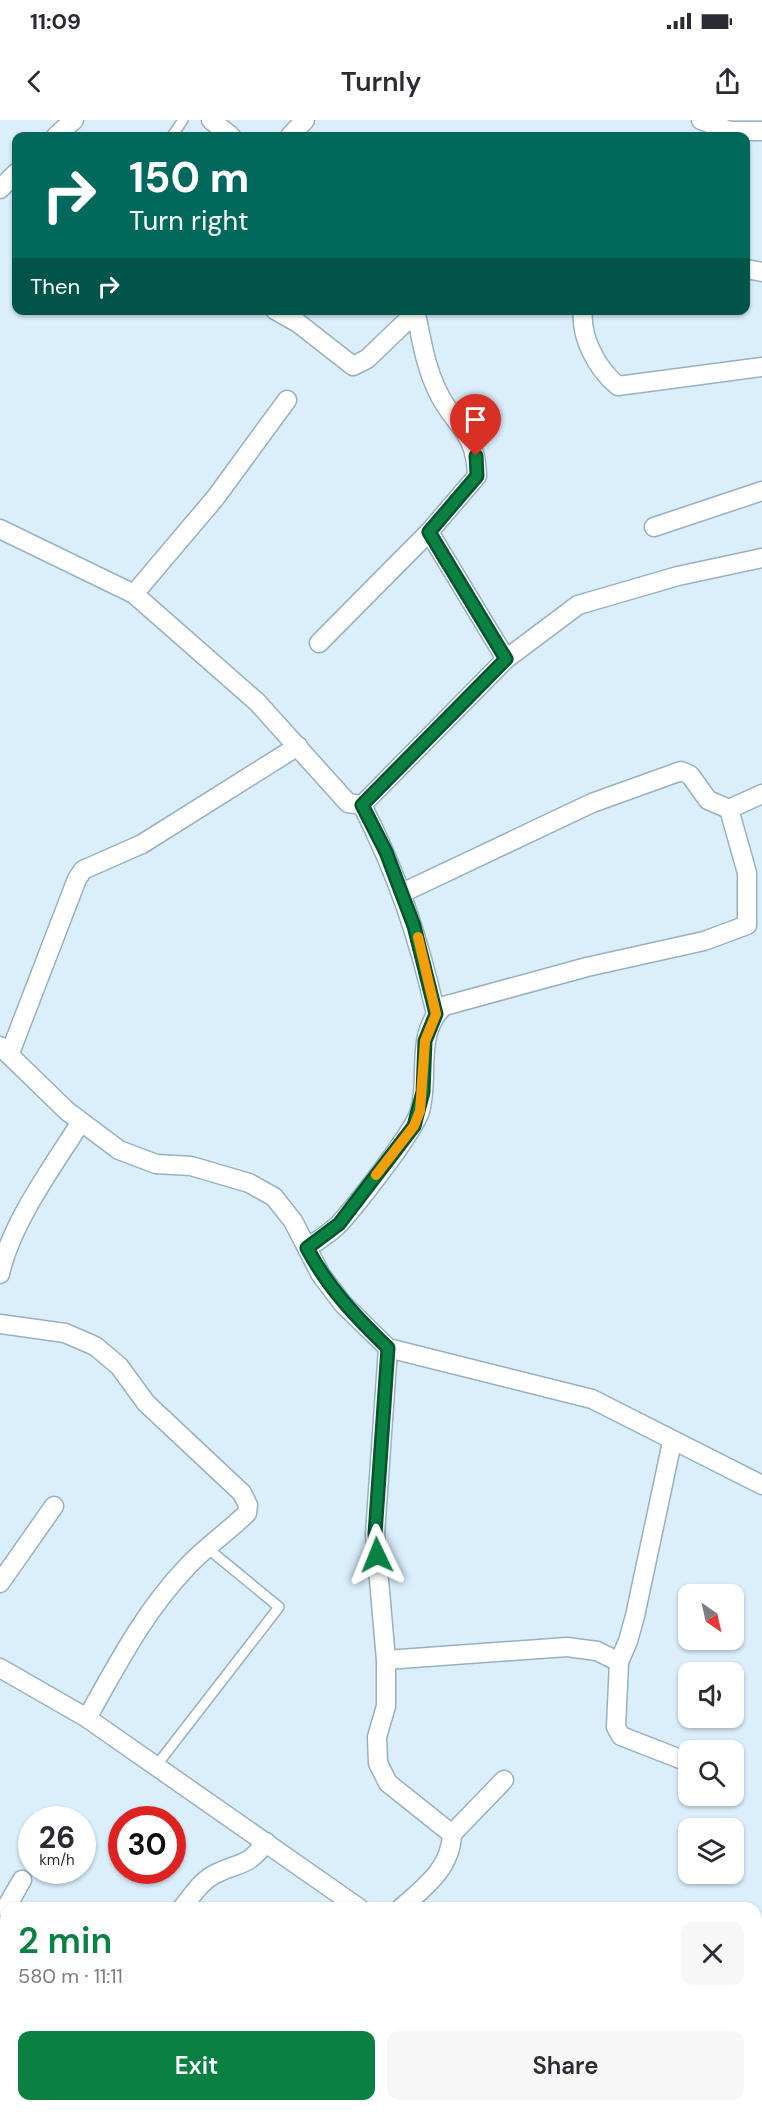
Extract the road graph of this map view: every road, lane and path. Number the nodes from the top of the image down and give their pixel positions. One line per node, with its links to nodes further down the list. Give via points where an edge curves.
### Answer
1 (74, 120): 6 (street)
2 (211, 120): 7 (street)
3 (305, 120): 8 (street)
4 (701, 120): 5 (street, via 730,131)
5 (762, 131)
6 (60, 132)
7 (226, 132)
8 (294, 132)
9 (12, 177): 10 (street)
10 (0, 189)
11 (284, 315): 12 (street, via 353,366 367,359)
12 (412, 315)
13 (417, 315): 20 (street, via 423,357 438,393 466,430 476,456 477,476)
14 (583, 315): 15 (street, via 586,340 618,386)
15 (762, 367)
16 (287, 400): 22 (street, via 216,497)
17 (762, 491): 18 (street)
18 (654, 527)
19 (0, 529): 22 (street)
20 (429, 532): 23 (street); 24 (street)
21 (762, 558): 24 (street, via 578,604)
22 (134, 594): 25 (street, via 257,702)
23 (319, 643)
24 (506, 659): 27 (street)
25 (298, 746): 27 (street, via 348,802); 31 (street, via 142,844 83,870)
26 (762, 794): 28 (street)
27 (362, 805): 29 (street)
28 (729, 809): 29 (street, via 708,800 690,775 681,771 592,803); 30 (street, via 747,873 747,925 704,941 587,967 444,1006)
29 (402, 893): 30 (street, via 420,943)
30 (436, 1014): 33 (street, via 425,1041 423,1092 414,1126 339,1224)
31 (5, 1049): 32 (street)
32 (81, 1122): 33 (street, via 119,1150 156,1164 191,1166 249,1183 274,1197); 34 (street, via 35,1193)
33 (307, 1248): 36 (street, via 321,1275 344,1304)
34 (0, 1274)
35 (0, 1324): 40 (street, via 65,1333 95,1346 119,1366 146,1403 242,1493 247,1513)
36 (388, 1348): 37 (street, via 592,1399); 42 (street, via 375,1534)
37 (672, 1442): 38 (street); 43 (street, via 635,1616)
38 (762, 1485)
39 (54, 1506): 41 (street)
40 (206, 1548): 45 (street, via 184,1569 135,1633); 47 (lane, via 279,1607)
41 (0, 1583)
42 (386, 1660): 43 (street, via 567,1647 597,1651); 49 (street, via 386,1706 377,1737 378,1763 388,1783)
43 (618, 1662): 46 (street, via 615,1716 621,1736)
44 (0, 1668): 45 (street)
45 (87, 1718): 47 (street)
46 (678, 1758)
47 (156, 1766): 50 (street)
48 (504, 1780): 49 (street)
49 (452, 1834): 55 (street, via 447,1860)
50 (266, 1842): 53 (street, via 250,1862 215,1874); 54 (street)
51 (20, 1884): 52 (street)
52 (9, 1902)
53 (187, 1902)
54 (351, 1902)
55 (408, 1902)

